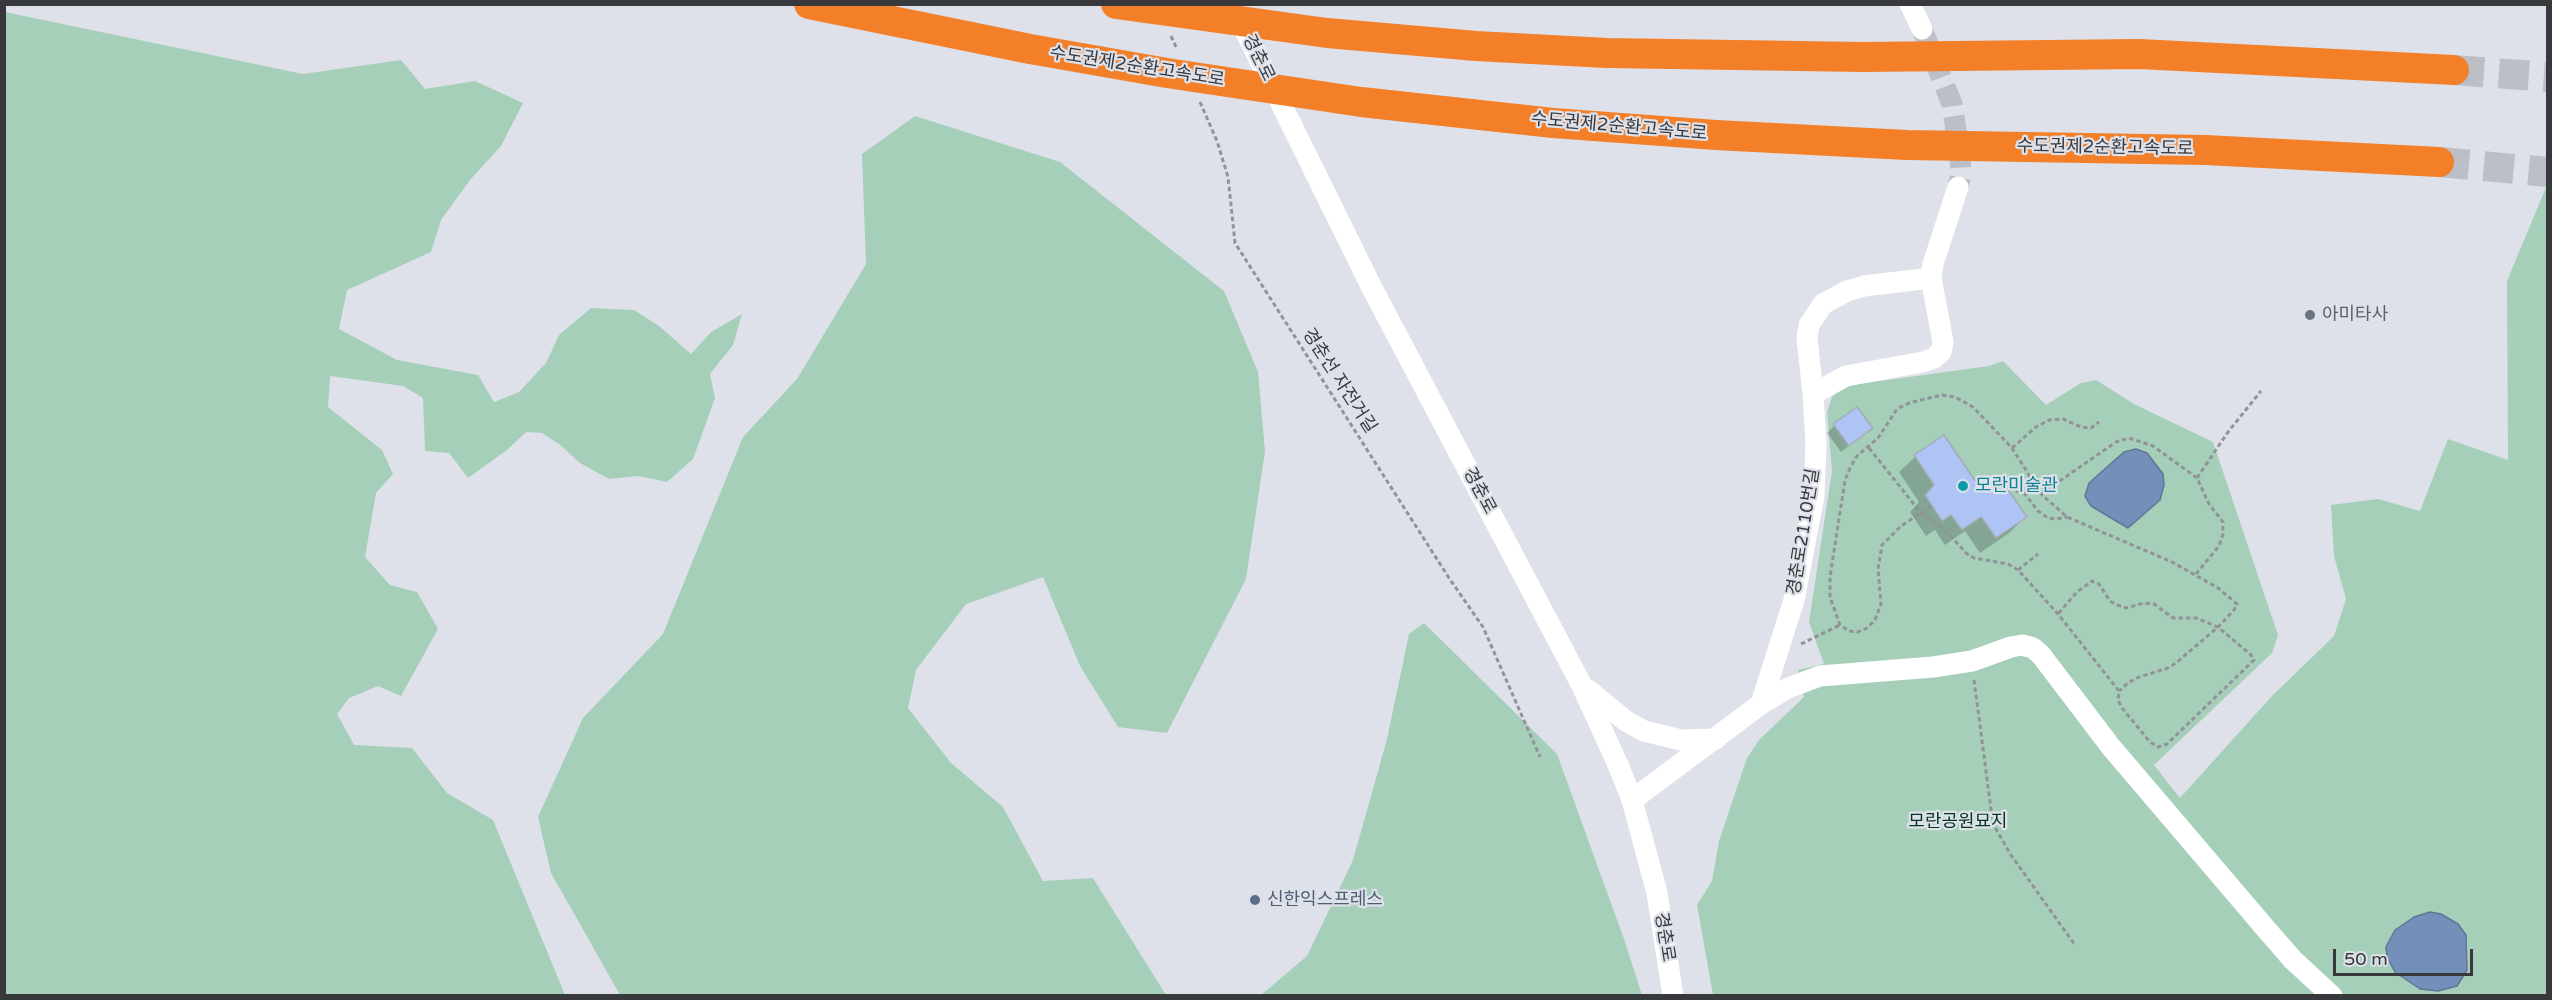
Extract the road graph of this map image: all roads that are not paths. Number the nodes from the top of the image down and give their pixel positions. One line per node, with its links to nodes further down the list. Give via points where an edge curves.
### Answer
1 (809, 4): 7 (highway, 수도권제2순환고속도로, via 1030,49 1173,64 1360,102 1553,123 1907,145 2205,150)
2 (1232, 4): 11 (street, 경춘로, via 1372,288)
3 (1910, 4): 5 (street)
4 (1121, 5): 6 (highway, via 1327,33 1607,53 1863,57 2139,54)
5 (1922, 29)
6 (2454, 70)
7 (2439, 162)
8 (1958, 187): 9 (street)
9 (1931, 278): 10 (street, 경춘로2110번길, via 1864,286 1823,304 1809,324 1807,338); 10 (street, via 1943,342 1941,352 1923,362 1846,376)
10 (1813, 394): 12 (street, 경춘로2110번길, via 1814,496 1801,571)
11 (1581, 684): 13 (street, via 1644,731 1681,740); 14 (street, 경춘로)
12 (1761, 704): 13 (street); 16 (street, via 1820,676 1933,667 1972,661 2011,647 2032,648 2110,747 2266,929)
13 (1716, 739): 14 (street)
14 (1632, 800): 15 (street, 경춘로, via 1657,893)
15 (1673, 996)
16 (2332, 996)

